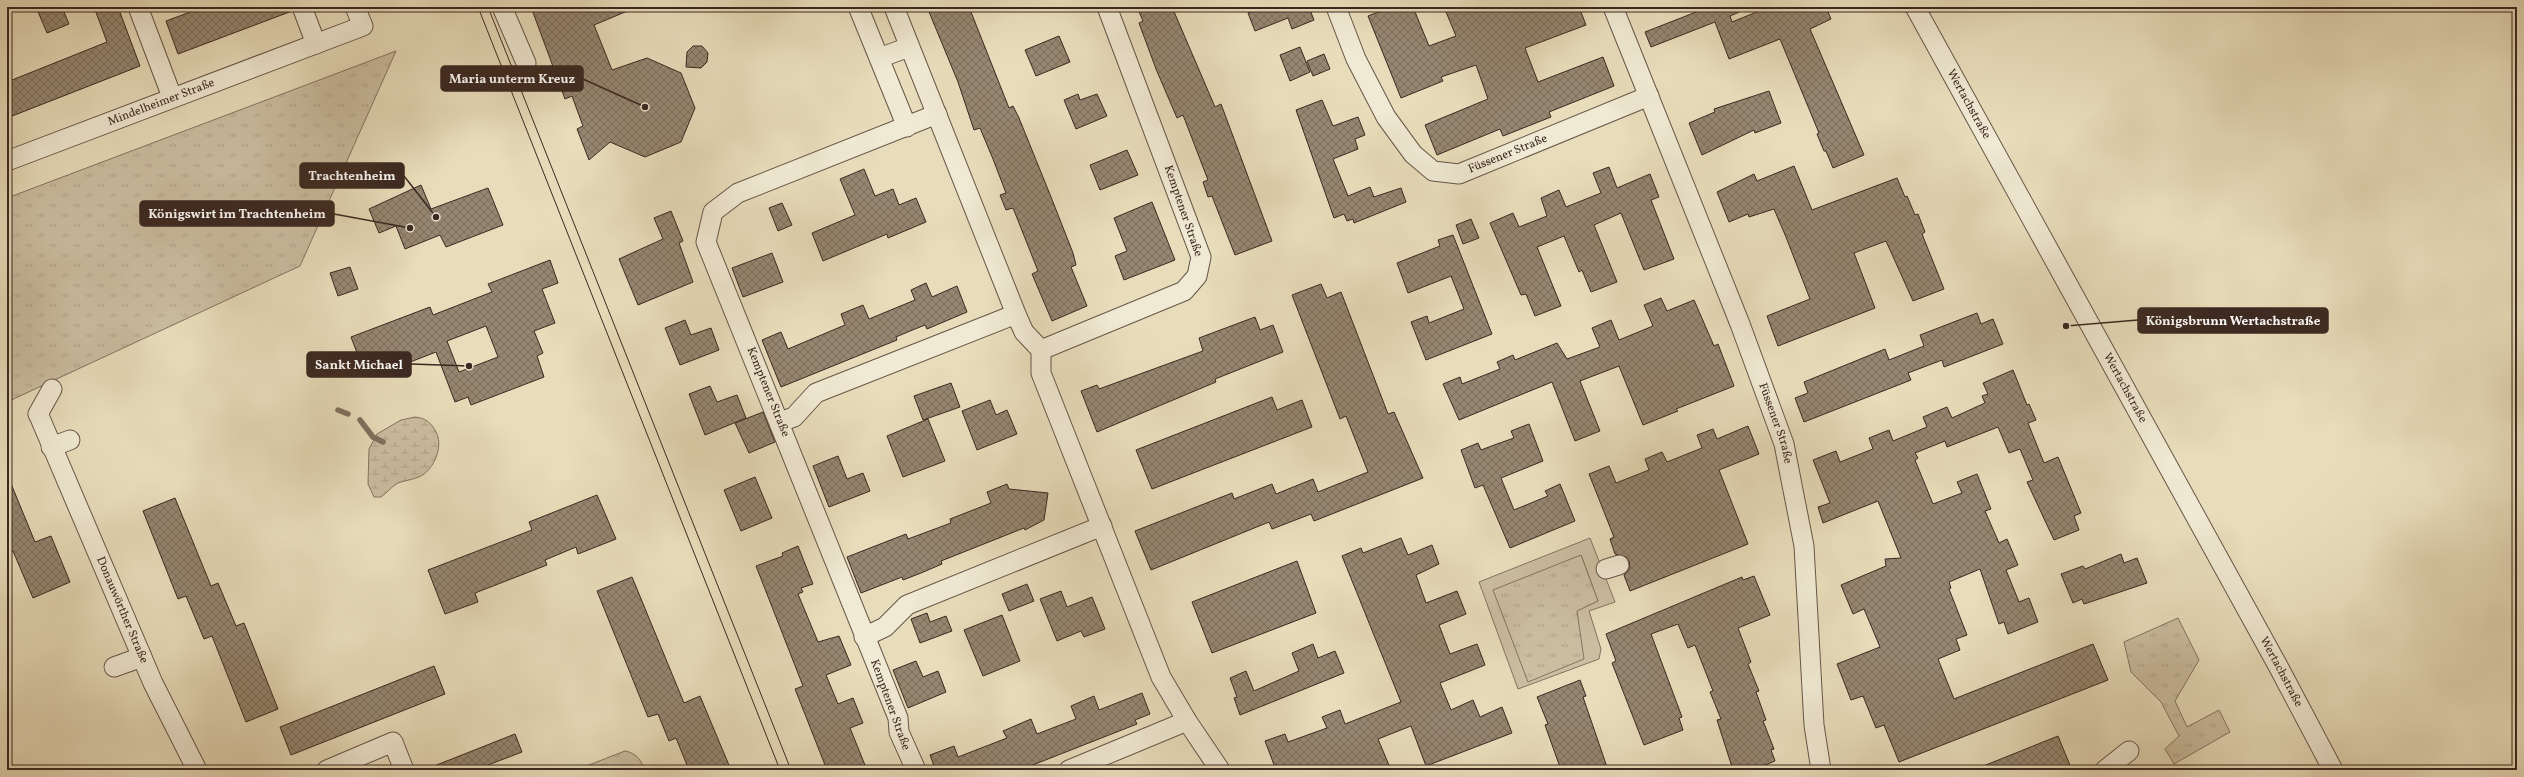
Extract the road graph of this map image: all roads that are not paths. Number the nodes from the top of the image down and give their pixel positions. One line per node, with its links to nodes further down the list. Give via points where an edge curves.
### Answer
1 (138, 7): 16 (street)
2 (302, 7): 11 (street)
3 (355, 7): 11 (street, Mindelheimer Straße, via 363,26)
4 (502, 7): 14 (street)
5 (894, 7): 12 (street)
6 (1107, 7): 21 (street, Kemptener Straße, via 1201,257 1197,276 1184,291)
7 (1336, 7): 15 (street, Füssener Straße, via 1356,60 1386,117 1413,154 1433,171 1459,174)
8 (1613, 7): 15 (street, Füssener Straße)
9 (1915, 7): 40 (street, Wertachstraße)
10 (859, 9): 13 (street)
11 (316, 44): 16 (street, Mindelheimer Straße)
12 (909, 47): 13 (street); 17 (street)
13 (879, 58): 18 (street)
14 (526, 63)
15 (1649, 96): 38 (street, Füssener Straße, via 1784,444 1804,546 1814,725)
16 (172, 98): 19 (street, Mindelheimer Straße)
17 (937, 114): 18 (street, Kemptener Straße); 20 (street)
18 (907, 127): 23 (street, Kemptener Straße, via 738,193 713,212 706,242)
19 (7, 161)
20 (1016, 314): 21 (street, via 1024,332); 23 (street, Kemptener Straße, via 816,393)
21 (1041, 350): 26 (street, via 1041,374)
22 (52, 389): 25 (street, Donauwörther Straße, via 38,414)
23 (787, 420): 27 (street, Kemptener Straße)
24 (70, 440): 25 (street)
25 (52, 447): 28 (street, Donauwörther Straße)
26 (1102, 526): 27 (street, via 907,605 885,627); 30 (street, via 1161,677)
27 (864, 637): 35 (street, Kemptener Straße, via 898,718 899,732)
28 (142, 657): 29 (street); 32 (street, Donauwörther Straße)
29 (114, 666)
30 (1187, 721): 36 (street); 37 (street)
31 (2129, 751): 39 (street)
32 (197, 770)
33 (327, 770): 34 (street, via 393,742)
34 (404, 770)
35 (916, 770)
36 (1069, 770)
37 (1220, 770)
38 (1821, 770)
39 (2105, 770)
40 (2333, 770)

